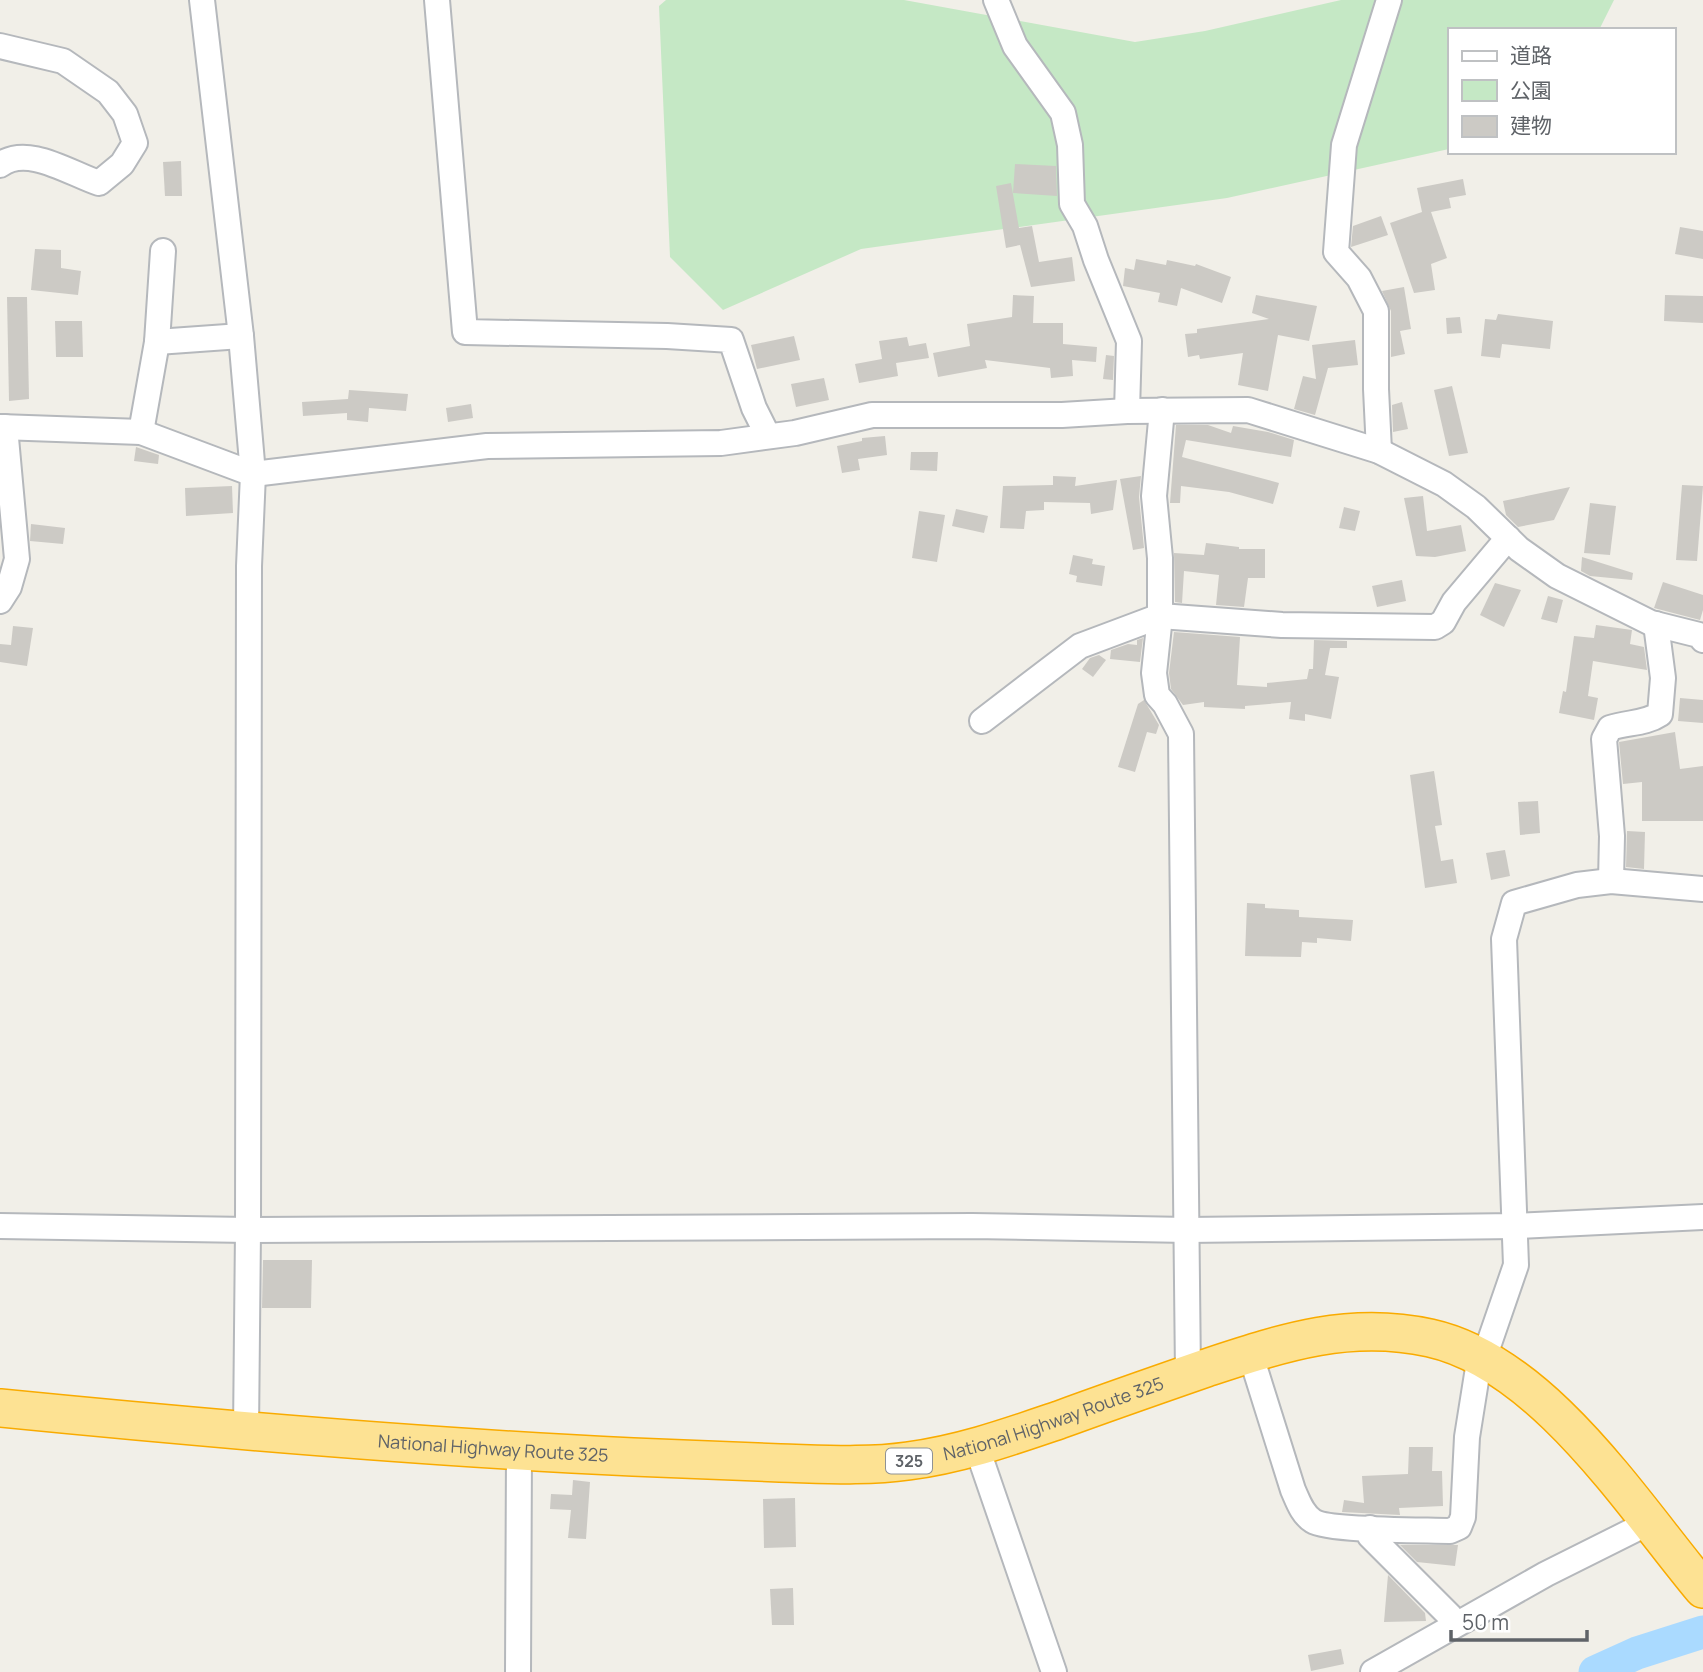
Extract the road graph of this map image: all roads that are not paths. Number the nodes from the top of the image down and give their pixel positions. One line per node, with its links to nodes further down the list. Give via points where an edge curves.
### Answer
1 (202, 0): 8 (street)
2 (437, 0): 14 (street, via 466,332 732,340)
3 (996, 0): 11 (street, via 1015,46 1063,113 1070,145 1072,204 1085,226 1129,341)
4 (1389, 0): 15 (street, via 1344,145 1336,252 1359,278 1376,311)
5 (0, 46): 6 (street, via 63,61 108,92 125,114 135,143 122,164 99,183 34,156)
6 (0, 164)
7 (163, 251): 9 (street)
8 (241, 336): 9 (street); 16 (street)
9 (157, 342): 13 (street)
10 (1163, 410): 11 (street); 15 (street, via 1248,410); 19 (street, via 1154,496)
11 (1127, 411): 14 (street, via 872,415)
12 (2, 427): 13 (street); 18 (street, via 17,559)
13 (142, 432): 16 (street)
14 (768, 436): 16 (street, via 720,443 487,446)
15 (1379, 451): 17 (street, via 1444,484)
16 (253, 474): 28 (street)
17 (1508, 538): 19 (street, via 1435,627 1282,625); 20 (street, via 1557,576)
18 (0, 601)
19 (1160, 616): 22 (street, via 1080,646); 29 (street, via 1154,673 1157,695 1181,734)
20 (1656, 624): 21 (street); 23 (street, via 1663,678 1660,714 1648,722 1610,729 1604,739)
21 (1702, 635)
22 (982, 721)
23 (1611, 881): 24 (street); 27 (street, via 1514,902 1504,939)
24 (1703, 889)
25 (1703, 1217): 27 (street)
26 (0, 1226): 28 (street)
27 (1516, 1226): 29 (street); 31 (street, via 1516,1265)
28 (248, 1230): 29 (street, via 972,1226); 34 (street)
29 (1186, 1230): 32 (street)
30 (1250, 1353): 31 (highway, National Highway Route 325 / 325, via 1317,1334 1368,1330 1432,1338); 32 (highway, National Highway Route 325 / 325); 38 (street, via 1300,1507 1318,1524)
31 (1484, 1358): 37 (highway, National Highway Route 325 / 325, via 1541,1399); 38 (street, via 1478,1368 1467,1437 1459,1527 1450,1531)
32 (1188, 1374): 35 (highway, National Highway Route 325 / 325)
33 (0, 1408): 34 (highway, National Highway Route 325 / 325)
34 (246, 1432): 36 (highway, National Highway Route 325 / 325)
35 (977, 1448): 36 (highway, National Highway Route 325 / 325, via 906,1462 839,1465); 42 (street)
36 (519, 1452): 41 (street)
37 (1650, 1522): 39 (highway, National Highway Route 325 / 325); 40 (street)
38 (1370, 1528): 40 (street, via 1370,1536)
39 (1698, 1576)
40 (1454, 1624): 43 (street)
41 (518, 1672)
42 (1054, 1672)
43 (1373, 1672)

